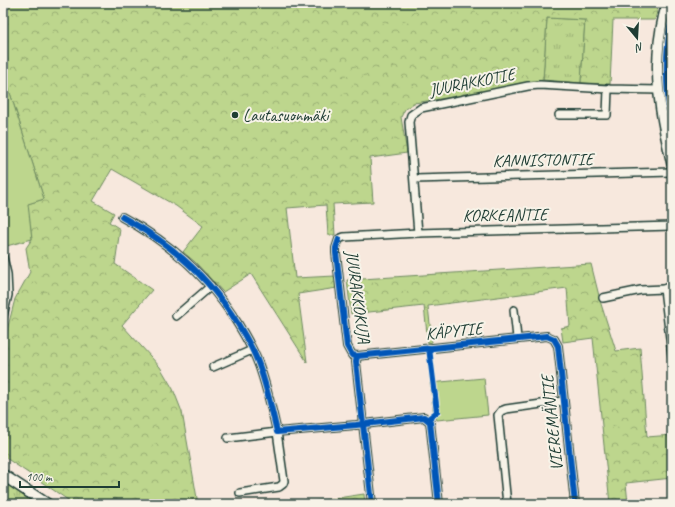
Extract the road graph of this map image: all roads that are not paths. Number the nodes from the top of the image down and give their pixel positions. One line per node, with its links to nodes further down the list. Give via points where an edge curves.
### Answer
1 (668, 5): 3 (street, via 658,43)
2 (608, 89): 3 (street, JUURAKKOTIE); 4 (street, via 607,115); 7 (street, JUURAKKOTIE, via 528,86 421,108 411,115 409,122)
3 (659, 90): 5 (street)
4 (559, 115)
5 (672, 164)
6 (672, 172): 7 (street, KANNISTONTIE)
7 (415, 179): 10 (street, JUURAKKOTIE)
8 (122, 217): 14 (street, via 180,255)
9 (672, 226): 10 (street, KORKEANTIE)
10 (418, 233): 11 (street, KORKEANTIE)
11 (339, 239): 24 (street, JUURAKKOKUJA, via 336,253 347,346 352,355)
12 (3, 257): 18 (street, via 8,296)
13 (672, 285): 15 (street)
14 (211, 286): 19 (street); 22 (street, via 227,306)
15 (664, 289): 16 (street, via 641,290); 23 (street)
16 (604, 298)
17 (514, 310): 20 (street)
18 (3, 316)
19 (176, 316)
20 (517, 338): 21 (street, KÄPYTIE, via 547,336); 24 (street, KÄPYTIE)
21 (554, 339): 26 (street, VIEREMÄNTIE, via 558,346)
22 (252, 350): 25 (street); 28 (street, via 264,380)
23 (672, 355)
24 (357, 356): 27 (street)
25 (213, 368)
26 (563, 401): 35 (street, via 506,409 498,415); 36 (street, VIEREMÄNTIE)
27 (362, 424): 28 (street); 33 (street); 34 (street, via 424,417 428,419)
28 (277, 432): 29 (street); 31 (street, via 284,484)
29 (228, 438)
30 (3, 475): 32 (main road)
31 (240, 493)
32 (46, 504)
33 (372, 504)
34 (439, 504)
35 (507, 504)
36 (575, 504)

